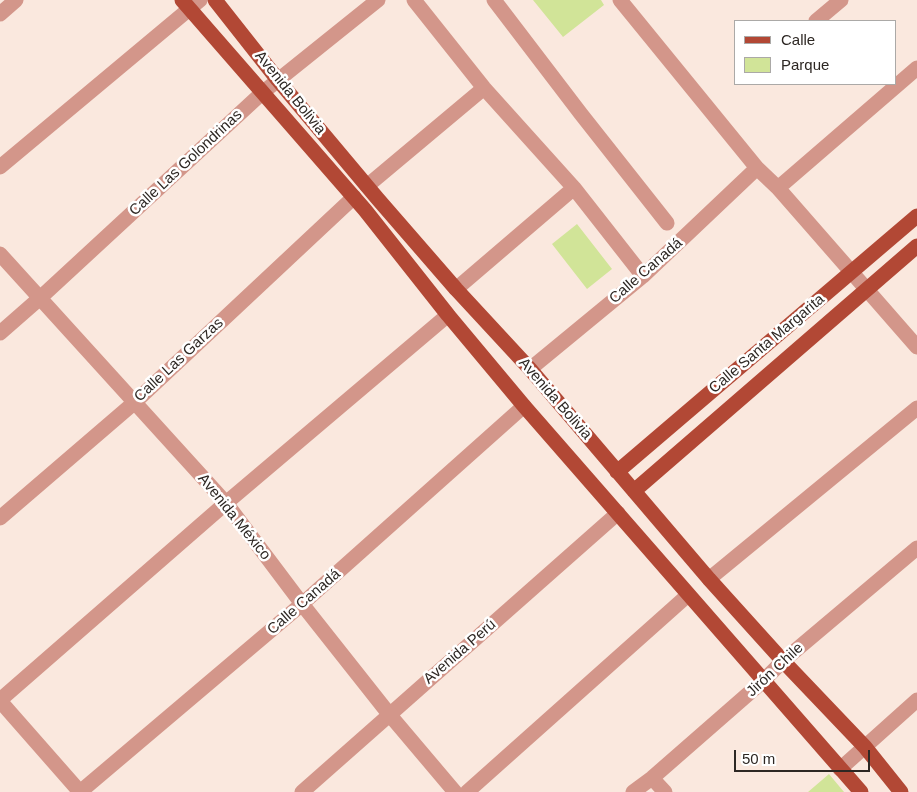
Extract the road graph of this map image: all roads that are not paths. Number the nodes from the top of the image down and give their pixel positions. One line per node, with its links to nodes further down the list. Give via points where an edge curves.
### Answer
1 (16, 0): 9 (street)
2 (215, 0): 12 (main road, Avenida Bolivia)
3 (378, 0): 12 (street, Calle Las Golondrinas)
4 (414, 0): 13 (street)
5 (494, 0): 22 (street)
6 (620, 0): 16 (street)
7 (841, 0): 10 (street)
8 (190, 3): 14 (main road, Avenida Bolivia); 15 (street)
9 (0, 14)
10 (817, 20)
11 (917, 68): 19 (street)
12 (278, 80): 14 (street, Calle Las Golondrinas); 17 (main road, Avenida Bolivia)
13 (484, 88): 17 (street); 18 (street)
14 (262, 93): 20 (main road, Avenida Bolivia); 29 (street, Calle Las Golondrinas)
15 (0, 167)
16 (757, 168): 19 (street); 26 (street, Calle Canadá)
17 (367, 186): 27 (main road, Avenida Bolivia)
18 (574, 188): 26 (street); 27 (street)
19 (778, 188): 25 (street)
20 (354, 197): 30 (main road, Avenida Bolivia); 36 (street, Calle Las Garzas)
21 (917, 216): 25 (main road, Calle Santa Margarita)
22 (667, 223)
23 (917, 246): 28 (main road, Calle Santa Margarita)
24 (0, 254): 29 (street, Avenida México)
25 (852, 273): 28 (street); 39 (main road, Calle Santa Margarita)
26 (643, 276): 35 (street, Calle Canadá)
27 (456, 289): 33 (main road, Avenida Bolivia)
28 (866, 290): 32 (street); 40 (main road, Calle Santa Margarita)
29 (40, 298): 31 (street, Calle Las Golondrinas); 36 (street, Avenida México)
30 (448, 315): 34 (main road, Avenida Bolivia); 41 (street)
31 (0, 333)
32 (917, 347)
33 (510, 348): 34 (main road); 35 (main road, Avenida Bolivia)
34 (489, 365): 37 (main road, Avenida Bolivia)
35 (530, 369): 39 (main road, Avenida Bolivia)
36 (135, 402): 41 (street, Avenida México); 43 (street, Calle Las Garzas)
37 (524, 406): 42 (main road, Avenida Bolivia); 47 (street, Calle Canadá)
38 (917, 408): 45 (street)
39 (618, 472): 40 (main road, Avenida Bolivia)
40 (634, 491): 45 (main road, Avenida Bolivia)
41 (226, 503): 47 (street, Avenida México); 51 (street)
42 (618, 513): 46 (main road, Avenida Bolivia); 52 (street, Avenida Perú)
43 (0, 518)
44 (917, 548): 48 (street, Jirón Chile)
45 (709, 579): 48 (main road, Avenida Bolivia)
46 (688, 595): 49 (main road, Avenida Bolivia); 59 (street)
47 (302, 604): 52 (street, Avenida México); 56 (street, Calle Canadá)
48 (782, 661): 49 (street, Jirón Chile); 53 (main road, Avenida Bolivia)
49 (763, 681): 54 (main road, Avenida Bolivia); 55 (street, Jirón Chile)
50 (917, 700): 53 (street)
51 (0, 701): 56 (street)
52 (389, 714): 57 (street, Avenida Perú); 58 (street, Avenida México)
53 (864, 747): 54 (street); 63 (main road, Avenida Bolivia)
54 (840, 769): 62 (main road, Avenida Bolivia)
55 (652, 778): 60 (street, Jirón Chile); 61 (street)
56 (80, 792)
57 (302, 792)
58 (454, 792)
59 (467, 792)
60 (633, 792)
61 (665, 792)
62 (861, 792)
63 (901, 792)

